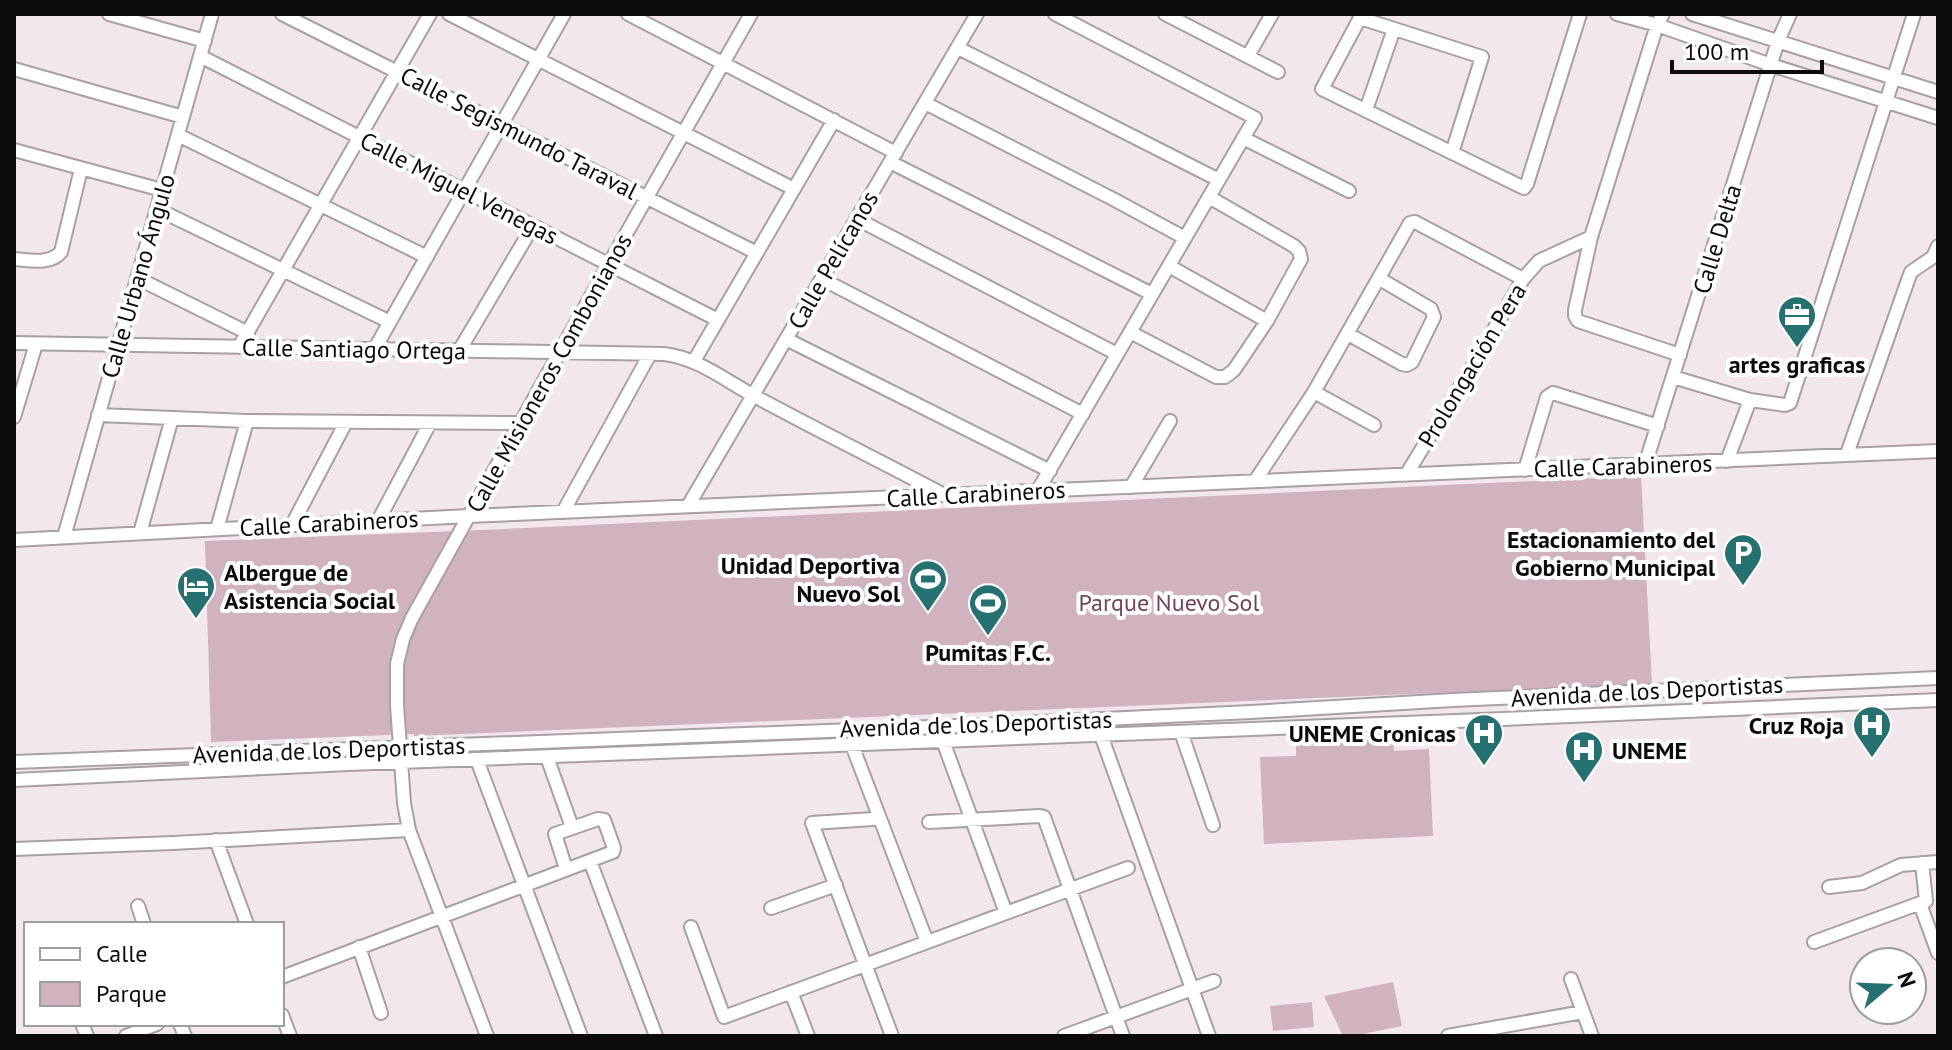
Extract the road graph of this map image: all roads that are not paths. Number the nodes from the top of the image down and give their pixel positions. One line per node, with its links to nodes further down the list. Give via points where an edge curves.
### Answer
1 (109, 14): 18 (street)
2 (212, 14): 24 (street, Calle Urbano Ángulo)
3 (282, 14): 33 (street, Calle Segismundo Taraval)
4 (430, 14): 33 (street)
5 (449, 14): 29 (street)
6 (564, 14): 29 (street)
7 (628, 14): 21 (street)
8 (751, 14): 30 (street, Calle Misioneros Combonianos)
9 (977, 14): 26 (street, Calle Pelícanos)
10 (1055, 14): 47 (street, via 1255,118)
11 (1165, 14): 20 (street)
12 (1272, 14): 28 (street)
13 (1580, 14): 49 (street, via 1524,188)
14 (1617, 14): 22 (street)
15 (1692, 14): 25 (street)
16 (1790, 14): 25 (street, Calle Delta)
17 (1914, 14): 35 (street)
18 (126, 16): 24 (street)
19 (1361, 16): 23 (street); 39 (street, via 1322,89)
20 (1179, 17): 28 (street)
21 (648, 18): 30 (street)
22 (1660, 20): 31 (street); 63 (street)
23 (1394, 29): 39 (street); 49 (street, via 1482,57)
24 (205, 41): 27 (street, Calle Urbano Ángulo)
25 (1778, 41): 31 (street, Calle Delta); 35 (street)
26 (958, 48): 38 (street, Calle Pelícanos); 52 (street)
27 (200, 56): 40 (street, Calle Urbano Ángulo); 46 (street, Calle Miguel Venegas)
28 (1248, 56): 34 (street)
29 (538, 59): 43 (street); 44 (street)
30 (724, 64): 42 (street); 44 (street, Calle Misioneros Combonianos)
31 (1771, 65): 37 (street); 93 (street, Calle Delta)
32 (14, 69): 40 (street)
33 (397, 72): 43 (street, Calle Segismundo Taraval); 46 (street)
34 (1278, 72)
35 (1893, 79): 36 (street); 37 (street)
36 (1938, 92)
37 (1886, 102): 41 (street); 98 (street, via 1790,403)
38 (925, 103): 50 (street, Calle Pelícanos); 64 (street)
39 (1366, 110): 49 (street)
40 (183, 117): 45 (street, Calle Urbano Ángulo)
41 (1938, 118)
42 (834, 120): 50 (street); 53 (street)
43 (502, 124): 55 (street); 58 (street, Calle Segismundo Taraval)
44 (685, 133): 53 (street); 58 (street, Calle Misioneros Combonianos)
45 (178, 135): 54 (street, Calle Urbano Ángulo); 59 (street)
46 (360, 138): 55 (street, Calle Miguel Venegas); 59 (street)
47 (1243, 138): 52 (street); 56 (street)
48 (14, 150): 51 (street)
49 (1452, 153)
50 (893, 158): 61 (street, Calle Pelícanos); 76 (street)
51 (81, 169): 54 (street); 68 (street, via 61,252 49,260)
52 (1219, 180): 57 (street)
53 (794, 189): 66 (street)
54 (162, 190): 60 (street, Calle Urbano Ángulo)
55 (464, 191): 62 (street, Calle Miguel Venegas); 67 (street)
56 (1349, 191)
57 (1209, 197): 64 (street); 78 (street, via 1299,251 1301,259)
58 (648, 198): 66 (street, Calle Segismundo Taraval); 69 (street, Calle Misioneros Combonianos)
59 (321, 205): 67 (street); 71 (street)
60 (157, 209): 71 (street); 72 (street, Calle Urbano Ángulo)
61 (857, 219): 73 (street, Calle Pelícanos); 92 (street)
62 (533, 226): 69 (street, Calle Miguel Venegas); 89 (street)
63 (1591, 237): 75 (street, Prolongación Pera, via 1539,261); 93 (street, via 1578,321)
64 (1185, 238): 70 (street)
65 (1938, 246): 111 (street, via 1933,257 1911,272)
66 (757, 253): 77 (street)
67 (427, 257): 79 (street)
68 (14, 259)
69 (609, 264): 77 (street, Calle Miguel Venegas); 90 (street, Calle Misioneros Combonianos)
70 (1169, 266): 76 (street); 78 (street)
71 (284, 271): 79 (street); 81 (street)
72 (137, 278): 81 (street); 86 (street, Calle Urbano Ángulo)
73 (822, 279): 83 (street, Calle Pelícanos); 99 (street)
74 (1380, 279): 75 (street, via 1412,222); 82 (street); 82 (street, via 1433,313 1412,362 1402,364)
75 (1523, 279): 116 (street, Prolongación Pera)
76 (1152, 294): 80 (street)
77 (718, 320): 94 (street)
78 (1267, 321): 80 (street, via 1225,377)
79 (390, 322): 88 (street)
80 (1130, 332): 92 (street)
81 (248, 333): 87 (street)
82 (1348, 334): 96 (street)
83 (786, 339): 97 (street, Calle Pelícanos); 115 (street)
84 (14, 343): 85 (street, Calle Santiago Ortega)
85 (36, 344): 86 (street, Calle Santiago Ortega); 101 (street)
86 (118, 346): 87 (street, Calle Santiago Ortega); 100 (street, Calle Urbano Ángulo)
87 (239, 347): 88 (street, Calle Santiago Ortega)
88 (374, 350): 89 (street, Calle Santiago Ortega)
89 (459, 351): 90 (street, Calle Santiago Ortega)
90 (560, 353): 91 (street, Calle Santiago Ortega); 107 (street, Calle Misioneros Combonianos)
91 (650, 354): 94 (street, Calle Santiago Ortega); 122 (street)
92 (1117, 354): 99 (street)
93 (1680, 355): 95 (street, Calle Delta)
94 (694, 361): 97 (street)
95 (1673, 377): 98 (street); 109 (street, Calle Delta)
96 (1314, 392): 108 (street); 117 (street)
97 (753, 396): 120 (street); 121 (street, Calle Pelícanos)
98 (1750, 400): 112 (street)
99 (1083, 414): 115 (street)
100 (98, 415): 102 (street); 128 (street, Calle Urbano Ángulo)
101 (14, 417)
102 (172, 418): 103 (street); 127 (street)
103 (247, 421): 105 (street); 126 (street)
104 (1170, 421): 118 (street)
105 (346, 422): 106 (street); 125 (street)
106 (430, 423): 107 (street); 124 (street)
107 (521, 423): 123 (street, Calle Misioneros Combonianos)
108 (1374, 425)
109 (1658, 426): 113 (street, Calle Delta); 114 (street, via 1553,393 1547,397)
110 (1938, 451): 111 (street, Calle Carabineros)
111 (1847, 454): 112 (street, Calle Carabineros)
112 (1727, 461): 113 (street, Calle Carabineros)
113 (1645, 465): 114 (street, Calle Carabineros)
114 (1525, 470): 116 (street, Calle Carabineros)
115 (1050, 471): 119 (street)
116 (1406, 475): 117 (street, Calle Carabineros)
117 (1255, 481): 118 (street, Calle Carabineros)
118 (1131, 487): 119 (street, Calle Carabineros)
119 (1038, 490): 120 (street, Calle Carabineros)
120 (945, 496): 121 (street, Calle Carabineros)
121 (688, 506): 122 (street, Calle Carabineros)
122 (563, 512): 123 (street, Calle Carabineros)
123 (469, 516): 124 (street, Calle Carabineros); 152 (street, Calle Misioneros Combonianos, via 403,639 397,664)
124 (378, 521): 125 (street, Calle Carabineros)
125 (292, 525): 126 (street, Calle Carabineros)
126 (217, 529): 127 (street, Calle Carabineros)
127 (140, 533): 128 (street, Calle Carabineros)
128 (64, 537): 129 (street, Calle Carabineros)
129 (14, 540)
130 (1938, 678): 131 (street, Avenida de los Deportistas)
131 (1892, 680): 132 (street, Avenida de los Deportistas); 138 (street)
132 (1840, 683): 133 (street, Avenida de los Deportistas); 139 (street)
133 (1774, 686): 134 (street, Avenida de los Deportistas); 140 (street)
134 (1727, 688): 135 (street, Avenida de los Deportistas); 141 (street)
135 (1663, 691): 136 (street, Avenida de los Deportistas); 143 (street)
136 (1453, 700): 142 (street, Avenida de los Deportistas); 144 (street)
137 (1938, 700): 138 (street, Avenida de los Deportistas)
138 (1892, 702): 139 (street, Avenida de los Deportistas)
139 (1841, 704): 140 (street, Avenida de los Deportistas)
140 (1774, 707): 141 (street, Avenida de los Deportistas)
141 (1727, 709): 143 (street, Avenida de los Deportistas)
142 (1251, 712): 145 (street); 146 (street, Avenida de los Deportistas)
143 (1665, 712): 144 (street, Avenida de los Deportistas)
144 (1456, 721): 145 (street, Avenida de los Deportistas)
145 (1253, 729): 147 (street, Avenida de los Deportistas)
146 (820, 731): 151 (street); 152 (street, Avenida de los Deportistas)
147 (1181, 732): 148 (street, Avenida de los Deportistas); 163 (street)
148 (1101, 735): 149 (street, Avenida de los Deportistas); 193 (street)
149 (943, 741): 150 (street, Avenida de los Deportistas); 160 (street)
150 (852, 745): 151 (street, Avenida de los Deportistas); 162 (street)
151 (820, 746): 154 (street, Avenida de los Deportistas)
152 (400, 747): 153 (street, Avenida de los Deportistas); 157 (street, Calle Misioneros Combonianos)
153 (185, 756): 156 (street, Avenida de los Deportistas); 158 (street)
154 (547, 757): 155 (street, Avenida de los Deportistas); 164 (street)
155 (477, 760): 157 (street, Avenida de los Deportistas); 174 (street)
156 (14, 762)
157 (401, 762): 158 (street, Avenida de los Deportistas); 165 (street, Calle Misioneros Combonianos)
158 (186, 772): 159 (street, Avenida de los Deportistas)
159 (14, 780)
160 (972, 820): 161 (street); 176 (street, via 1044,817); 180 (street)
161 (929, 822)
162 (882, 823): 173 (street, via 812,823); 185 (street)
163 (1213, 825)
164 (572, 827): 168 (street, via 604,820 615,851); 172 (street, via 555,834)
165 (409, 830): 166 (street); 181 (street, Calle Misioneros Combonianos)
166 (216, 840): 167 (street); 183 (street)
167 (14, 849)
168 (590, 861): 172 (street); 203 (street)
169 (1938, 862): 170 (street)
170 (1922, 863): 175 (street, via 1901,865 1862,883); 177 (street, via 1926,901)
171 (1128, 868): 176 (street)
172 (566, 869): 174 (street)
173 (836, 885): 179 (street); 189 (street)
174 (525, 886): 181 (street); 202 (street)
175 (1829, 887)
176 (1070, 889): 180 (street); 197 (street)
177 (1920, 904): 186 (street); 188 (street)
178 (138, 906): 182 (street)
179 (771, 908)
180 (1006, 913): 185 (street)
181 (443, 916): 187 (street); 201 (street, Calle Misioneros Combonianos)
182 (143, 922)
183 (246, 922)
184 (691, 927): 194 (street, via 724,1017)
185 (927, 942): 189 (street)
186 (1814, 942)
187 (359, 947): 190 (street); 196 (street)
188 (1938, 953)
189 (865, 965): 194 (street); 205 (street)
190 (284, 976)
191 (1571, 979): 195 (street)
192 (1214, 981): 193 (street)
193 (1192, 989): 197 (street); 208 (street)
194 (791, 992): 204 (street)
195 (1583, 1012): 199 (street); 210 (street)
196 (381, 1013)
197 (1116, 1017): 206 (street); 207 (street)
198 (152, 1026): 200 (street)
199 (1504, 1031): 209 (street)
200 (126, 1036)
201 (487, 1036)
202 (581, 1036)
203 (656, 1036)
204 (808, 1036)
205 (892, 1036)
206 (1064, 1036)
207 (1123, 1036)
208 (1209, 1036)
209 (1448, 1036)
210 (1592, 1036)

